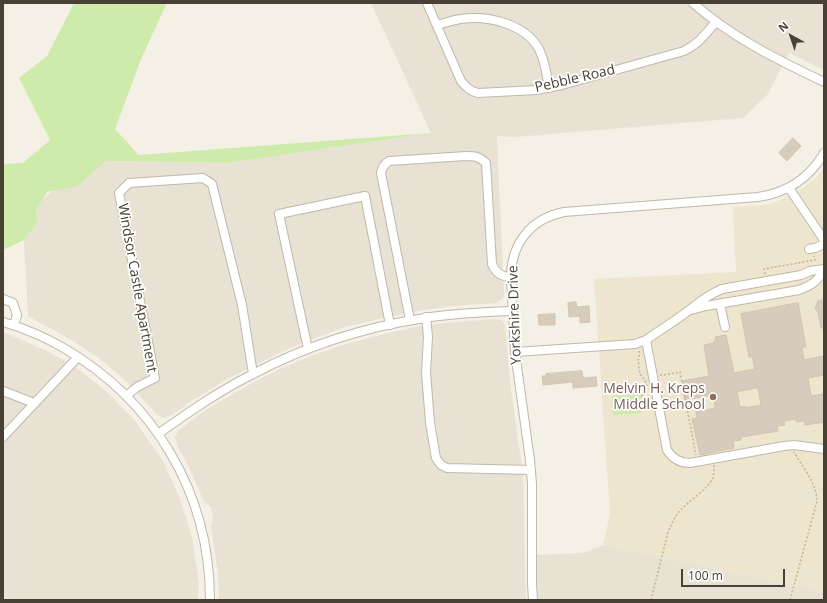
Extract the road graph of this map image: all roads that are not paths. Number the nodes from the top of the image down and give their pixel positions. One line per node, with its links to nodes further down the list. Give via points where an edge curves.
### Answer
1 (427, 3): 4 (street, Pebble Road)
2 (693, 3): 3 (street)
3 (716, 22): 5 (street, via 757,48); 6 (street, Pebble Road, via 701,40 684,51)
4 (437, 25): 6 (street, via 460,19 478,18 501,22 522,32 539,50); 6 (street, Pebble Road, via 461,81 471,91 478,93)
5 (824, 82)
6 (549, 88)
7 (824, 153): 8 (street, Yorkshire Drive, via 806,176)
8 (789, 188): 9 (street); 13 (street, Yorkshire Drive, via 758,197 556,213 538,223 523,237 513,257)
9 (824, 240)
10 (824, 244): 11 (street)
11 (812, 251)
12 (824, 270): 15 (street, via 816,282 799,290); 17 (street, via 722,290 713,293)
13 (511, 278): 16 (street, Yorkshire Drive); 19 (street, via 500,275 492,264 486,163 478,157 466,156 389,161 385,163 381,174)
14 (3, 299): 21 (street, via 13,304 17,315)
15 (720, 304): 17 (street); 23 (street)
16 (512, 311): 18 (street); 26 (street, Yorkshire Drive)
17 (689, 311): 24 (street)
18 (426, 317): 19 (street); 35 (street, via 426,372 436,458 447,468)
19 (410, 320): 22 (street)
20 (3, 322): 21 (street)
21 (14, 325): 27 (street)
22 (390, 325): 25 (street, via 345,336); 25 (street, via 365,196 279,214)
23 (725, 327)
24 (646, 340): 26 (street, via 635,344); 34 (street, via 667,450 677,460 690,463 794,445)
25 (308, 349): 28 (street)
26 (515, 352): 35 (street, Yorkshire Drive)
27 (78, 357): 30 (street); 31 (street)
28 (253, 374): 30 (street, Windsor Castle Apartment, via 242,305 212,184 203,178 129,183 120,192 155,378); 32 (street, via 214,396)
29 (3, 391): 31 (street)
30 (126, 396): 32 (street)
31 (34, 404): 33 (street)
32 (158, 434): 36 (street, via 180,472 197,512 206,548)
33 (3, 437)
34 (824, 449)
35 (530, 470): 37 (street, Yorkshire Drive)
36 (210, 600)
37 (533, 600)

